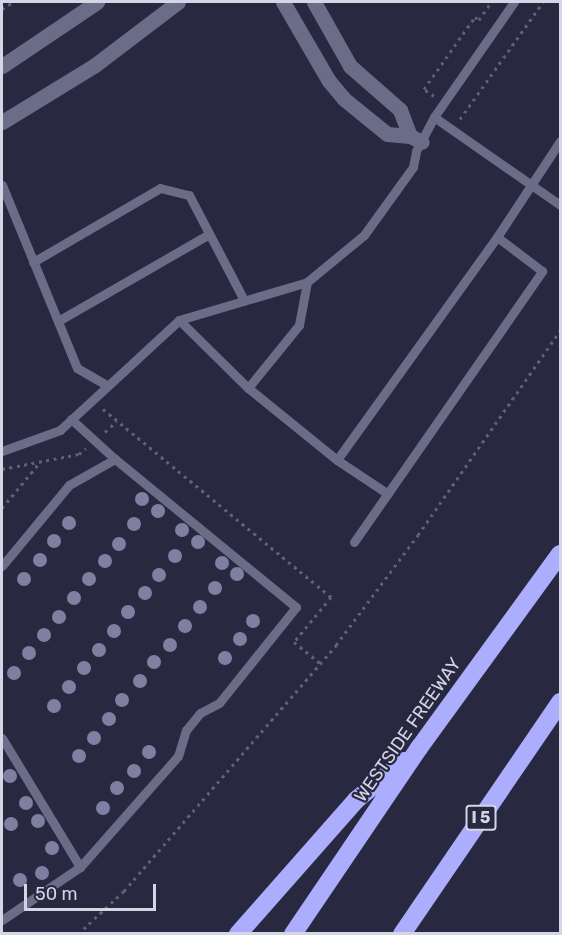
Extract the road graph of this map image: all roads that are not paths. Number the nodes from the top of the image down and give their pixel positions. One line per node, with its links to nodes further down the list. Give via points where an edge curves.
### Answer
1 (97, 2): 6 (street)
2 (178, 2): 8 (street, via 95,66)
3 (283, 2): 9 (street, via 329,81 344,99 387,134)
4 (314, 2): 9 (street, via 350,66 400,110)
5 (514, 2): 7 (lane)
6 (2, 66)
7 (434, 117): 9 (lane); 11 (lane)
8 (2, 122)
9 (416, 139): 17 (lane, via 413,167 364,236)
10 (561, 141): 11 (lane)
11 (531, 183): 13 (lane); 15 (lane)
12 (2, 185): 16 (lane)
13 (561, 205)
14 (209, 234): 16 (lane, via 189,195 160,188); 18 (lane); 20 (lane)
15 (496, 237): 26 (lane); 27 (lane, via 542,271)
16 (33, 262): 20 (lane)
17 (307, 282): 18 (lane); 22 (lane, via 299,325)
18 (244, 300): 19 (lane)
19 (179, 320): 21 (lane); 22 (lane)
20 (58, 321): 21 (lane, via 78,369)
21 (105, 384): 23 (lane)
22 (248, 388): 26 (lane)
23 (71, 419): 24 (lane, via 60,430); 25 (lane)
24 (2, 451)
25 (115, 459): 30 (lane, via 69,485); 34 (lane, via 296,607 219,703 200,713 186,730 178,756)
26 (338, 460): 27 (lane)
27 (388, 494): 28 (lane)
28 (354, 542)
29 (561, 554): 33 (highway, WESTSIDE FREEWAY)
30 (2, 566)
31 (561, 702): 38 (highway, I 5)
32 (2, 738): 34 (lane)
33 (419, 748): 36 (highway, via 356,800); 37 (highway, WESTSIDE FREEWAY)
34 (80, 867): 35 (lane)
35 (2, 920)
36 (238, 933)
37 (293, 933)
38 (402, 933)

